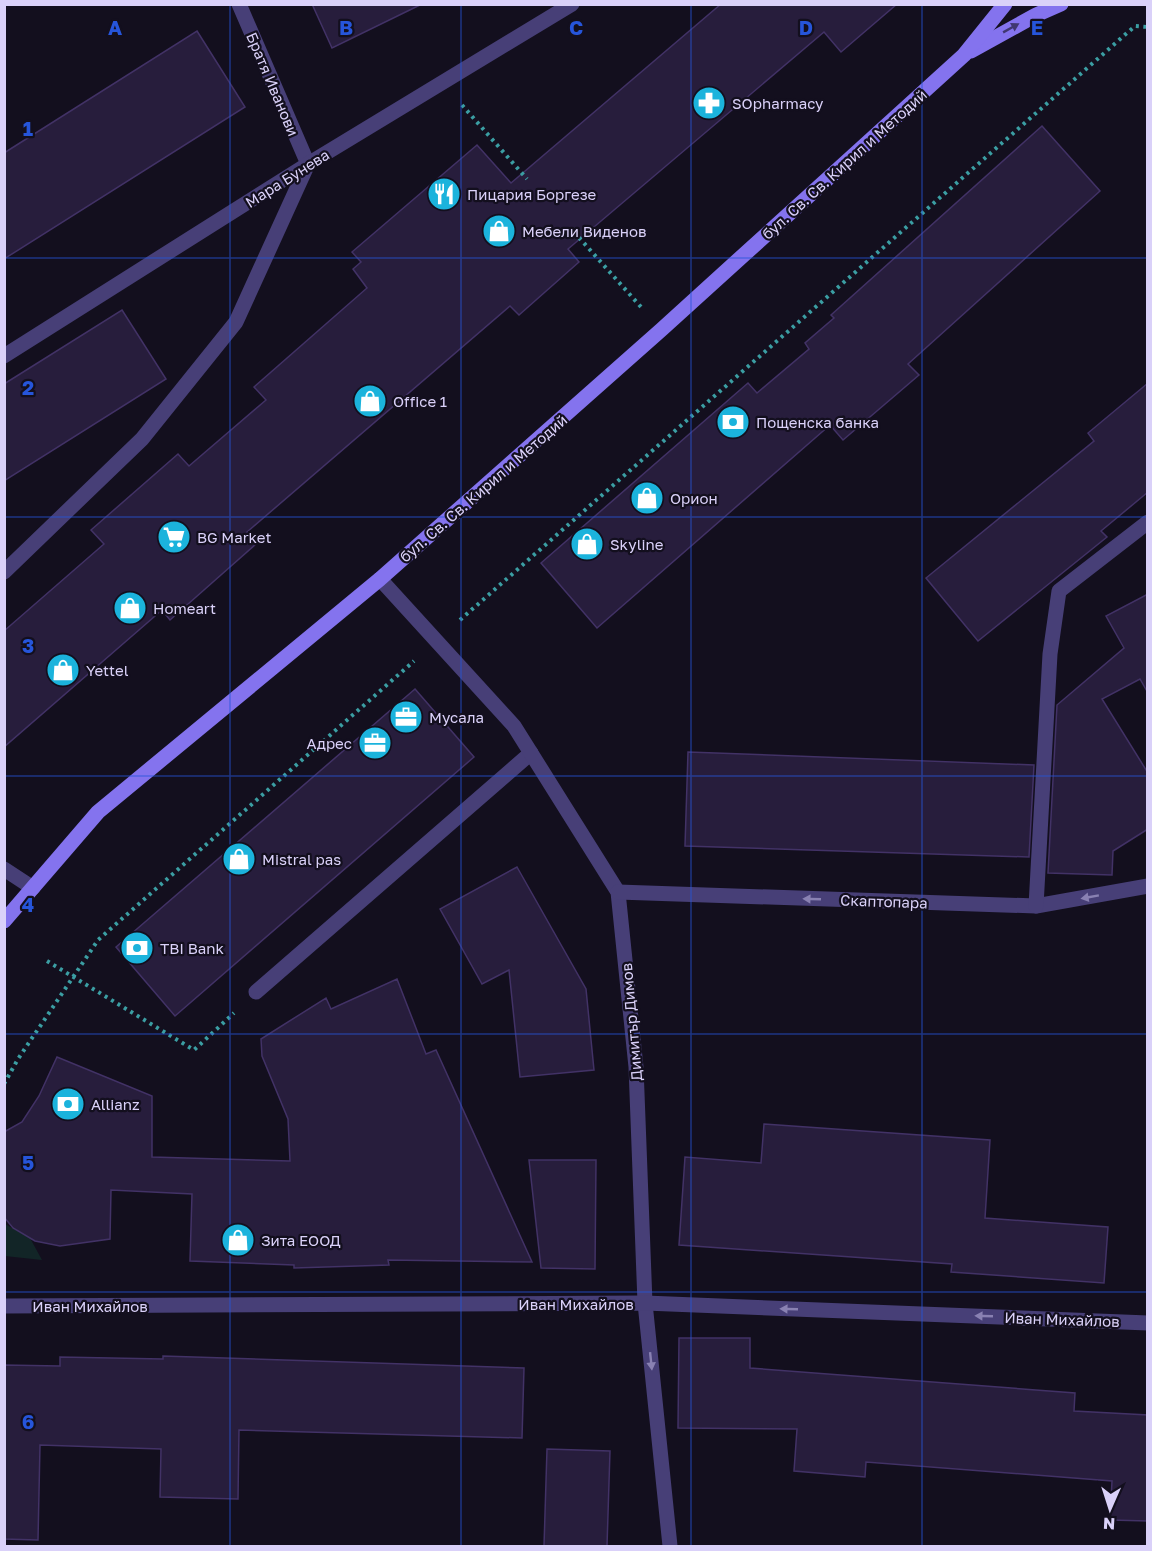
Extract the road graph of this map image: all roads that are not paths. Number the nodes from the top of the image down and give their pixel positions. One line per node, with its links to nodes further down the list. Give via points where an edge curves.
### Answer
1 (239, 4): 6 (street, Братя Иванови)
2 (572, 4): 6 (street, Мара Бунева)
3 (1005, 4): 5 (street, бул. Св. Св. Кирил и Методий)
4 (1061, 4): 5 (street, бул. Св. Св. Кирил и Методий, one-way to 4)
5 (963, 55): 10 (street, бул. Св. Св. Кирил и Методий)
6 (308, 164): 7 (street, Мара Бунева); 9 (street, via 236,322 142,439)
7 (4, 356)
8 (1148, 522): 16 (street, via 1059,591 1050,654)
9 (4, 572)
10 (380, 579): 11 (street, Димитър Димов, via 514,726); 14 (street, бул. Св. Св. Кирил и Методий, via 98,812)
11 (531, 753): 15 (street, Димитър Димов); 18 (street)
12 (4, 869): 14 (street)
13 (1148, 886): 16 (street, Скаптопара, one-way to 16)
14 (33, 888): 17 (street, бул. Св. Св. Кирил и Методий)
15 (618, 892): 16 (street, Скаптопара, one-way to 15); 19 (street, Димитър Димов, via 636,1067)
16 (1036, 906)
17 (4, 921)
18 (256, 992)
19 (645, 1303): 20 (street, Иван Михайлов); 21 (street, Иван Михайлов, one-way to 19); 22 (street, Димитър Димов, one-way to 22)
20 (5, 1306)
21 (1148, 1323)
22 (670, 1546)

